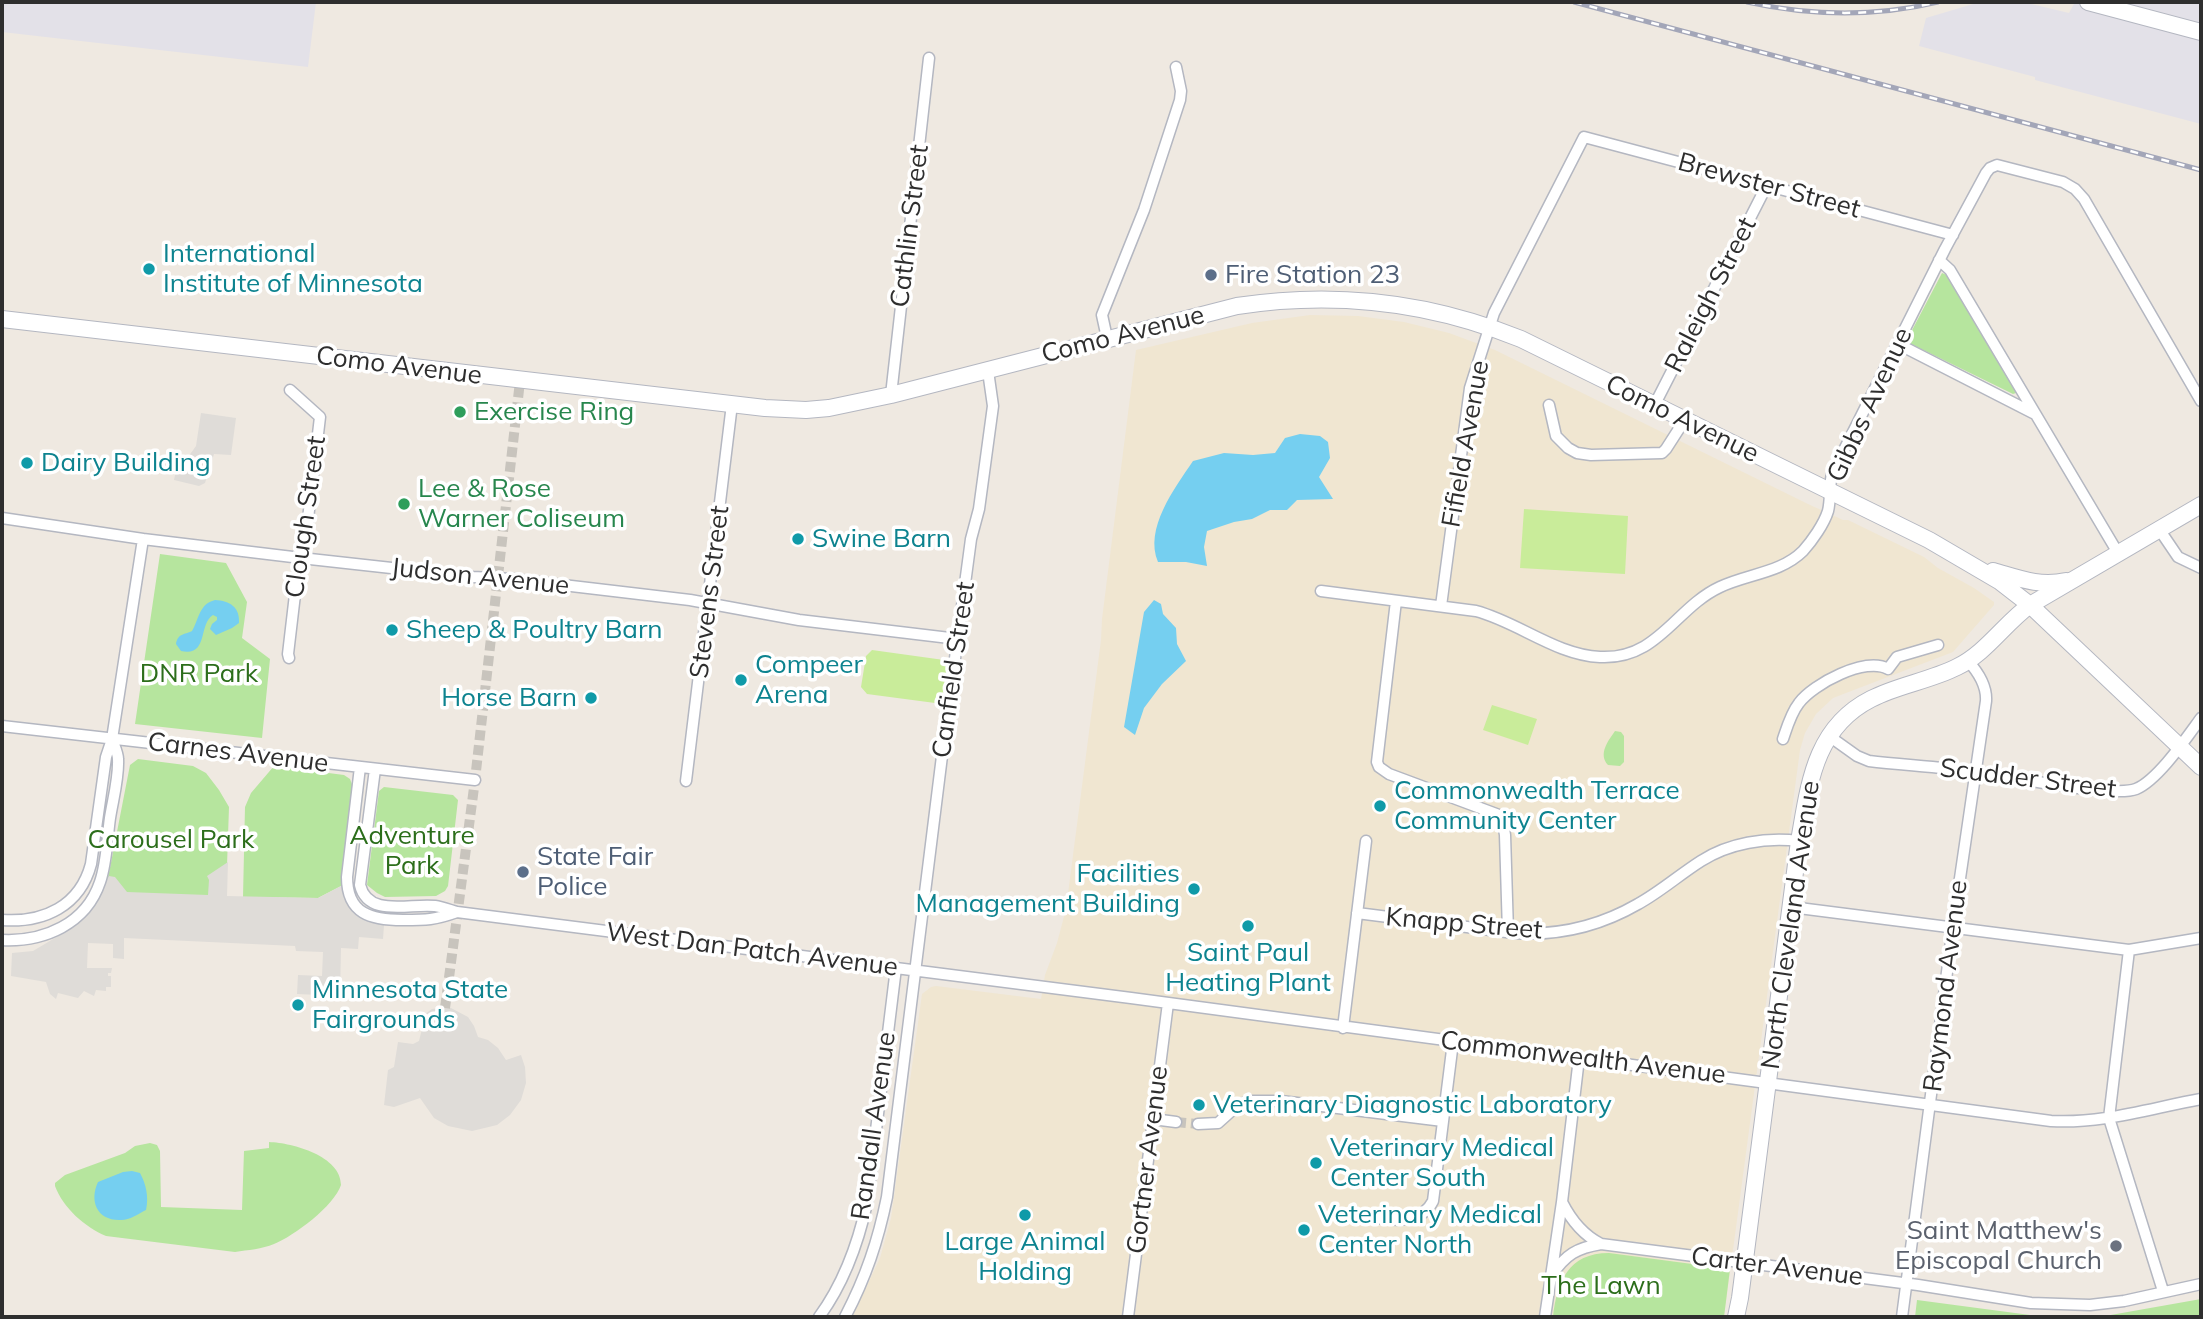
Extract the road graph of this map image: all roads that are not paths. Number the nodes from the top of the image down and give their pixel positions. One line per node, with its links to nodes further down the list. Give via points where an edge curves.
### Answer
1 (2088, 2): 2 (main road)
2 (2201, 32)
3 (929, 58): 15 (street, Cathlin Street)
4 (1176, 67): 11 (street, via 1181,100 1102,316)
5 (1584, 137): 6 (street, Brewster Street); 10 (street, Fifield Avenue)
6 (1767, 185): 7 (street, Brewster Street); 19 (street, Raleigh Street)
7 (1953, 235): 8 (street, Gibbs Avenue); 16 (street, Gibbs Avenue, via 1990,168 2004,166 2075,188)
8 (1940, 260): 12 (street, Gibbs Avenue); 20 (street)
9 (2, 320): 17 (main road, Como Avenue)
10 (1489, 327): 11 (main road, Como Avenue, via 1391,303 1297,299 1226,309); 19 (main road, Como Avenue); 35 (street, Fifield Avenue, via 1470,388)
11 (1107, 338): 13 (main road, Como Avenue)
12 (1898, 344): 20 (street); 22 (street, Gibbs Avenue, via 1832,474)
13 (988, 371): 15 (main road, Como Avenue); 37 (street, Canfield Street, via 993,406)
14 (290, 390): 28 (street, Clough Street, via 320,417)
15 (891, 395): 17 (main road, Como Avenue, via 806,410)
16 (2201, 401)
17 (732, 404): 34 (street, Stevens Street)
18 (1549, 405): 21 (street, via 1556,436 1586,455 1661,453)
19 (1654, 406): 21 (main road, Como Avenue)
20 (2035, 414): 27 (street)
21 (1684, 421): 22 (main road, Como Avenue)
22 (1829, 492): 29 (main road, Como Avenue); 35 (street, Gibbs Avenue, via 1828,511 1797,556 1712,591 1658,639 1627,654 1602,657 1579,653 1496,617)
23 (2201, 505): 25 (main road)
24 (2, 518): 26 (street, Judson Avenue)
25 (2159, 529): 27 (main road); 30 (street, via 2178,557)
26 (143, 538): 28 (street, Judson Avenue); 46 (street)
27 (2118, 554): 31 (main road)
28 (301, 558): 34 (street, Judson Avenue); 39 (street, Clough Street)
29 (1975, 566): 31 (main road, via 2030,582); 36 (main road, Como Avenue)
30 (2201, 568)
31 (2075, 579): 36 (main road)
32 (1321, 591): 33 (street, Gibbs Avenue)
33 (1396, 601): 35 (street, Gibbs Avenue); 62 (street, via 1378,765 1385,772 1499,815 1505,835)
34 (709, 604): 37 (street, Judson Avenue); 54 (street, Stevens Street)
35 (1441, 606)
36 (2030, 606): 40 (main road, North Cleveland Avenue); 48 (main road, Como Avenue)
37 (958, 639): 67 (street, Canfield Street)
38 (1938, 645): 41 (street, via 1897,657)
39 (289, 658)
40 (1968, 661): 42 (main road, North Cleveland Avenue); 52 (street, Raymond Avenue, via 1987,695)
41 (1888, 669): 42 (street); 47 (street, via 1875,665 1859,668 1813,689 1795,709)
42 (1902, 686): 45 (main road, North Cleveland Avenue, via 1869,700)
43 (2201, 718): 48 (street, Scudder Street)
44 (2, 726): 46 (street, Carnes Avenue)
45 (1829, 736): 52 (street, Scudder Street, via 1869,761); 56 (main road, North Cleveland Avenue, via 1813,769)
46 (112, 739): 49 (street, Carnes Avenue); 60 (street, via 87,878 71,900 50,913); 64 (street, via 118,758 100,882 94,895 79,916 58,931 25,940)
47 (1783, 739)
48 (2180, 747): 50 (main road, Como Avenue); 52 (street, Scudder Street, via 2145,784 2127,791)
49 (360, 767): 51 (street, Carnes Avenue); 58 (street, West Dan Patch Avenue, via 346,877 348,894 371,918 434,920)
50 (2201, 767)
51 (375, 769): 53 (street, Carnes Avenue); 58 (street, West Dan Patch Avenue, via 361,891 381,906 434,906)
52 (1975, 772): 61 (street, Raymond Avenue)
53 (475, 780)
54 (686, 781)
55 (1366, 841): 59 (street)
56 (1799, 841): 57 (main road, North Cleveland Avenue); 62 (street, Knapp Street, via 1764,841 1725,850 1701,861 1641,903 1597,923 1550,933)
57 (1791, 907): 61 (street); 73 (main road, North Cleveland Avenue)
58 (457, 912): 66 (street, West Dan Patch Avenue)
59 (1357, 913): 62 (street, Knapp Street); 70 (street)
60 (2, 920)
61 (1953, 926): 65 (street); 75 (street, Raymond Avenue)
62 (1508, 932)
63 (2201, 938): 65 (street)
64 (2, 940)
65 (2129, 950): 76 (street)
66 (896, 968): 67 (street, West Dan Patch Avenue); 88 (street, Randall Avenue, via 867,1203)
67 (916, 971): 68 (street, West Dan Patch Avenue); 90 (street, Randall Avenue, via 887,1197 880,1231)
68 (1046, 989): 69 (street, Commonwealth Avenue)
69 (1168, 1003): 70 (street, Commonwealth Avenue); 77 (street, Gortner Avenue)
70 (1343, 1028): 71 (street, Commonwealth Avenue)
71 (1453, 1042): 72 (street, Commonwealth Avenue); 78 (street)
72 (1579, 1058): 73 (street, Commonwealth Avenue); 81 (street)
73 (1768, 1082): 75 (street, Commonwealth Avenue); 84 (main road, North Cleveland Avenue)
74 (2201, 1099): 76 (street, Commonwealth Avenue)
75 (1930, 1105): 76 (street, Commonwealth Avenue, via 2076,1123); 86 (street, Raymond Avenue)
76 (2109, 1118): 89 (street)
77 (1153, 1119): 79 (street); 93 (street, Gortner Avenue)
78 (1443, 1121): 80 (street, via 1250,1101 1217,1123); 82 (street, via 1430,1208 1399,1221)
79 (1175, 1122)
80 (1198, 1125)
81 (1562, 1202): 83 (street, via 1578,1227); 85 (street)
82 (1376, 1218)
83 (1601, 1244): 84 (street, Carter Avenue); 85 (street, Carter Avenue, via 1581,1247)
84 (1745, 1264): 86 (street, Carter Avenue); 95 (main road, North Cleveland Avenue)
85 (1551, 1276): 94 (street)
86 (1906, 1284): 89 (street, Carter Avenue, via 2074,1306); 96 (street, Raymond Avenue)
87 (2201, 1284): 89 (street, Carter Avenue)
88 (836, 1290): 90 (street); 91 (street, Randall Avenue)
89 (2163, 1291)
90 (854, 1300): 92 (street, Randall Avenue)
91 (819, 1317)
92 (845, 1317)
93 (1128, 1317)
94 (1545, 1317)
95 (1736, 1317)
96 (1902, 1317)

